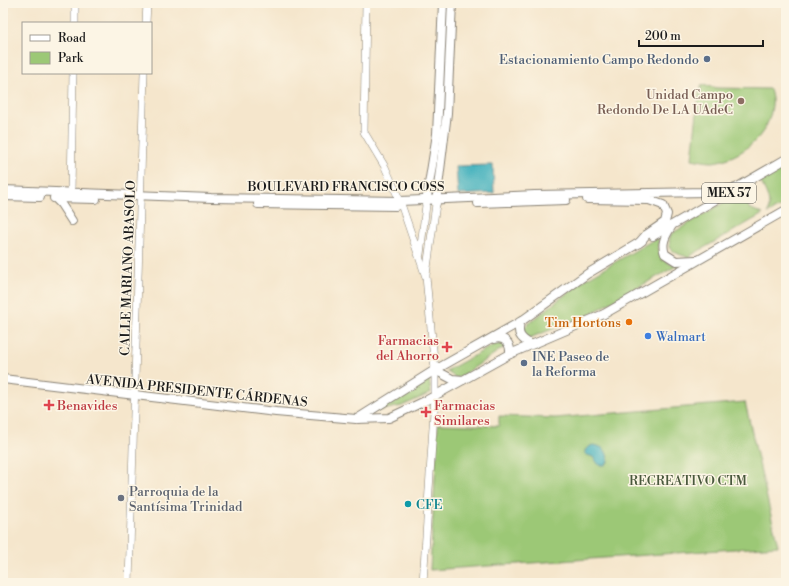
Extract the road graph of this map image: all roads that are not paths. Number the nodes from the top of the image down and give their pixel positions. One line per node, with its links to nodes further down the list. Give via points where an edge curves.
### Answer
1 (75, 3): 6 (main road)
2 (147, 3): 7 (main road)
3 (366, 3): 19 (main road, via 364,132 385,167)
4 (443, 3): 17 (main road, via 437,134)
5 (452, 3): 18 (main road, via 447,113)
6 (75, 22)
7 (146, 22)
8 (73, 74): 13 (main road)
9 (144, 74): 16 (main road, CALLE MARIANO ABASOLO)
10 (786, 159): 11 (main road, MEX 57)
11 (738, 188): 18 (main road, BOULEVARD FRANCISCO COSS, via 707,192 542,195); 22 (main road, MEX 57)
12 (3, 190): 13 (main road, BOULEVARD FRANCISCO COSS)
13 (71, 193): 16 (main road, BOULEVARD FRANCISCO COSS)
14 (3, 196): 15 (main road, BOULEVARD FRANCISCO COSS)
15 (54, 198): 16 (main road, BOULEVARD FRANCISCO COSS); 21 (main road)
16 (141, 198): 19 (main road, BOULEVARD FRANCISCO COSS); 34 (main road, CALLE MARIANO ABASOLO)
17 (426, 202): 18 (main road, BOULEVARD FRANCISCO COSS); 19 (main road, BOULEVARD FRANCISCO COSS); 24 (main road)
18 (436, 202): 23 (main road, BOULEVARD FRANCISCO COSS, via 654,200 663,205 667,214 666,220); 26 (main road)
19 (401, 204): 24 (main road)
20 (786, 210): 25 (main road)
21 (72, 221)
22 (672, 226): 23 (main road); 25 (main road, via 663,245 666,254 676,261)
23 (639, 243): 27 (main road, via 573,282)
24 (420, 256): 26 (main road)
25 (700, 259): 29 (main road, via 600,316)
26 (426, 277): 31 (main road)
27 (520, 322): 28 (main road); 29 (main road, via 520,336)
28 (493, 339): 30 (main road, via 506,341); 31 (main road)
29 (530, 344): 30 (main road)
30 (510, 354): 33 (main road)
31 (435, 370): 33 (main road, via 452,379); 35 (main road); 36 (main road)
32 (3, 379): 34 (main road, AVENIDA PRESIDENTE CÁRDENAS)
33 (464, 380): 35 (main road)
34 (135, 396): 36 (main road, AVENIDA PRESIDENTE CÁRDENAS); 37 (main road, CALLE MARIANO ABASOLO)
35 (435, 396): 36 (main road, AVENIDA PRESIDENTE CÁRDENAS, via 389,418); 38 (main road)
36 (356, 419)
37 (130, 583)
38 (423, 583)

